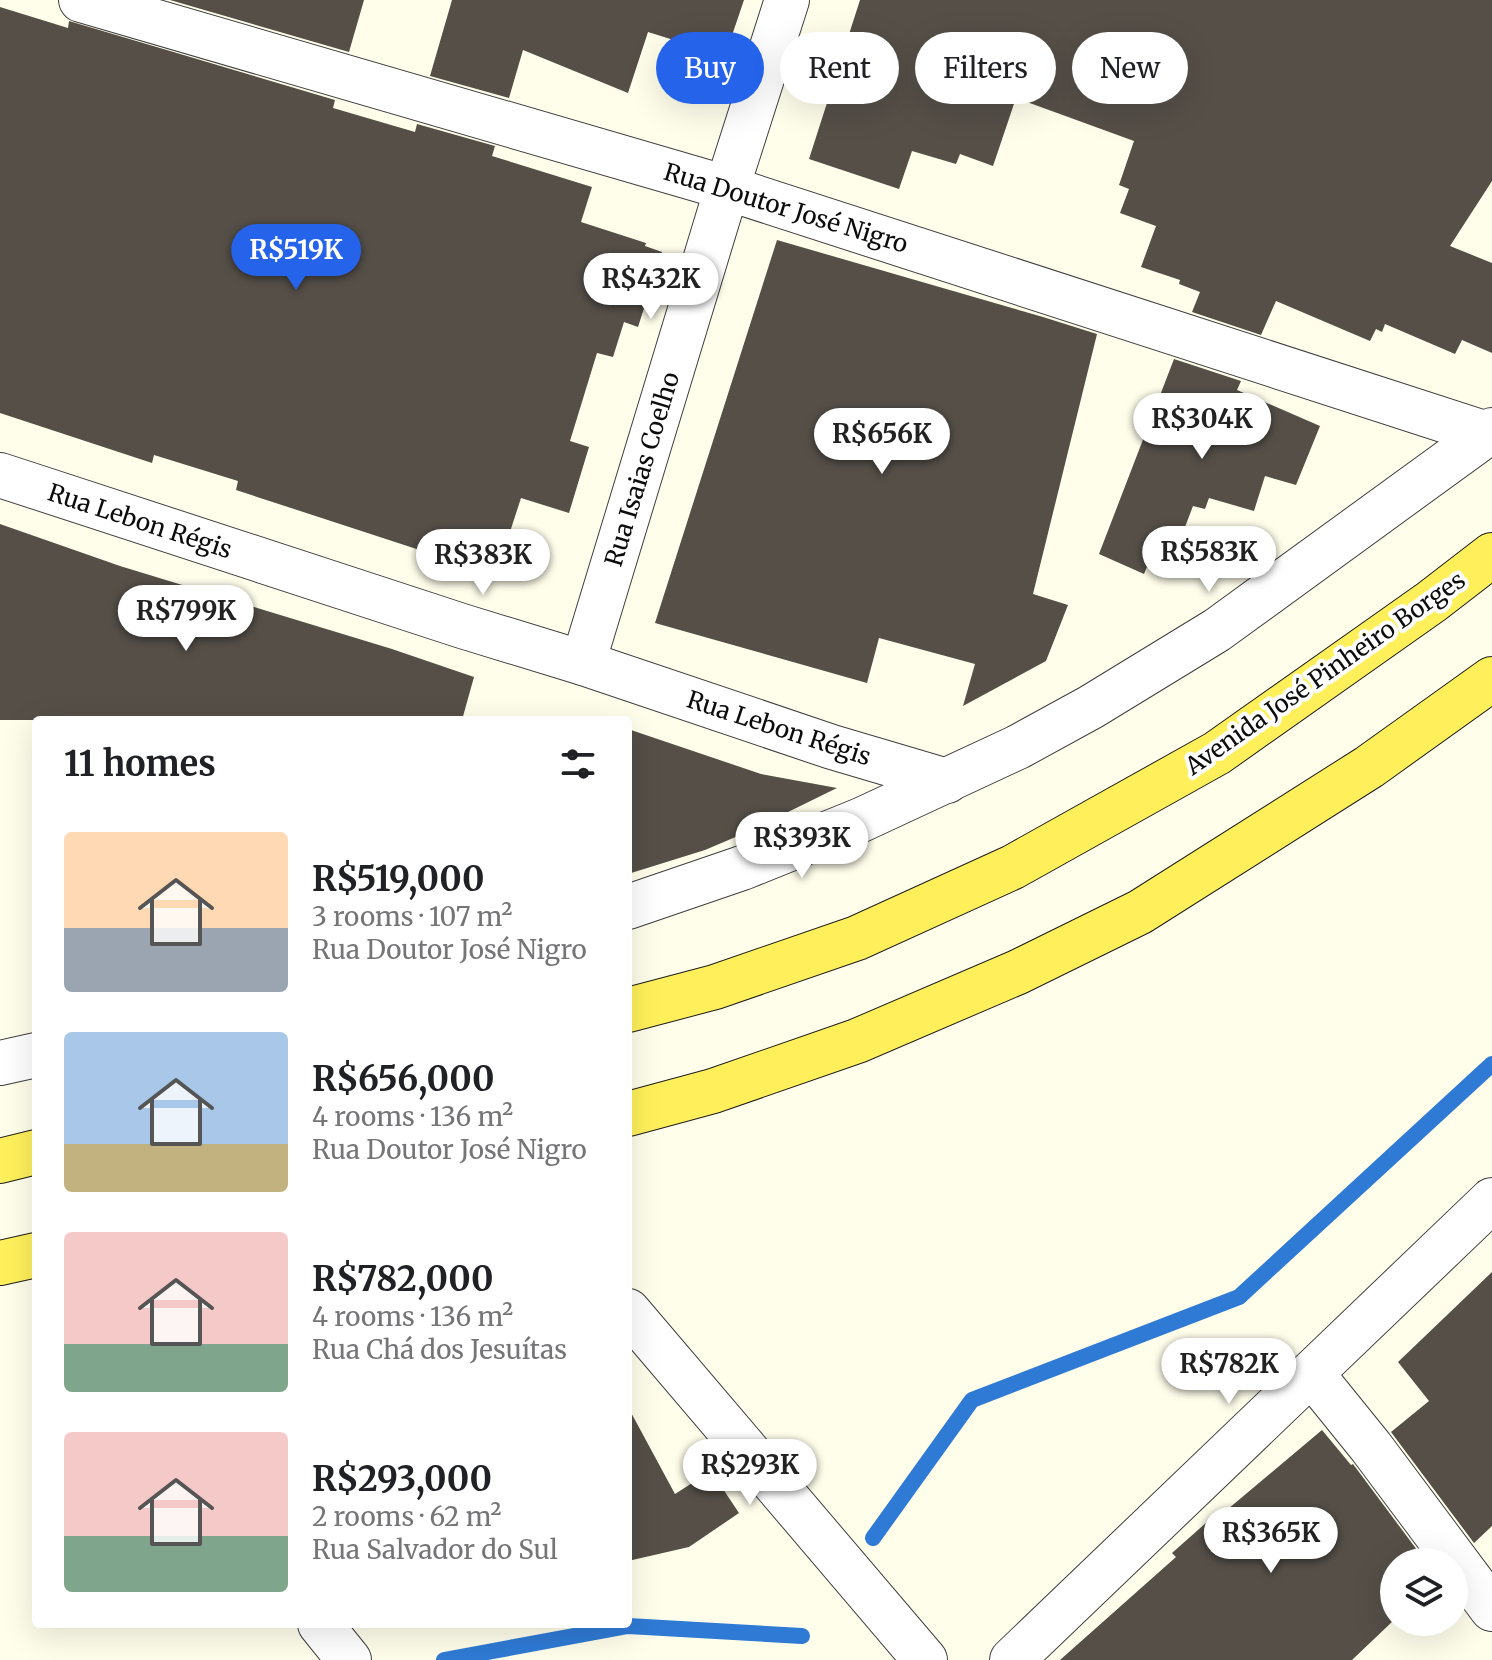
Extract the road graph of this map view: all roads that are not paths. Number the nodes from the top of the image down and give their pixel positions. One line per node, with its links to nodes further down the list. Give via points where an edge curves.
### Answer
1 (81, 0): 3 (street, Rua Doutor José Nigro)
2 (787, 0): 3 (street, Rua Isaias Coelho)
3 (727, 188): 4 (street, Rua Doutor José Nigro); 7 (street, Rua Isaias Coelho)
4 (1489, 432): 9 (street, via 1217,630 1091,707)
5 (0, 475): 7 (street, Rua Lebon Régis)
6 (1492, 555): 11 (main road, Avenida José Pinheiro Borges, via 1217,753 1013,867 857,938 715,987)
7 (583, 663): 9 (street, Rua Lebon Régis)
8 (1492, 679): 14 (main road, via 1369,767 1140,912 857,1041)
9 (947, 781): 10 (street, via 742,868)
10 (632, 906)
11 (632, 1009)
12 (32, 1056): 13 (street)
13 (0, 1063)
14 (632, 1113)
15 (32, 1153): 16 (main road)
16 (0, 1161)
17 (1492, 1200): 21 (street)
18 (32, 1256): 19 (main road)
19 (0, 1263)
20 (632, 1316): 25 (street)
21 (1312, 1374): 22 (street); 26 (street)
22 (1492, 1609)
23 (323, 1628): 24 (street)
24 (349, 1660)
25 (925, 1660)
26 (1012, 1660)

